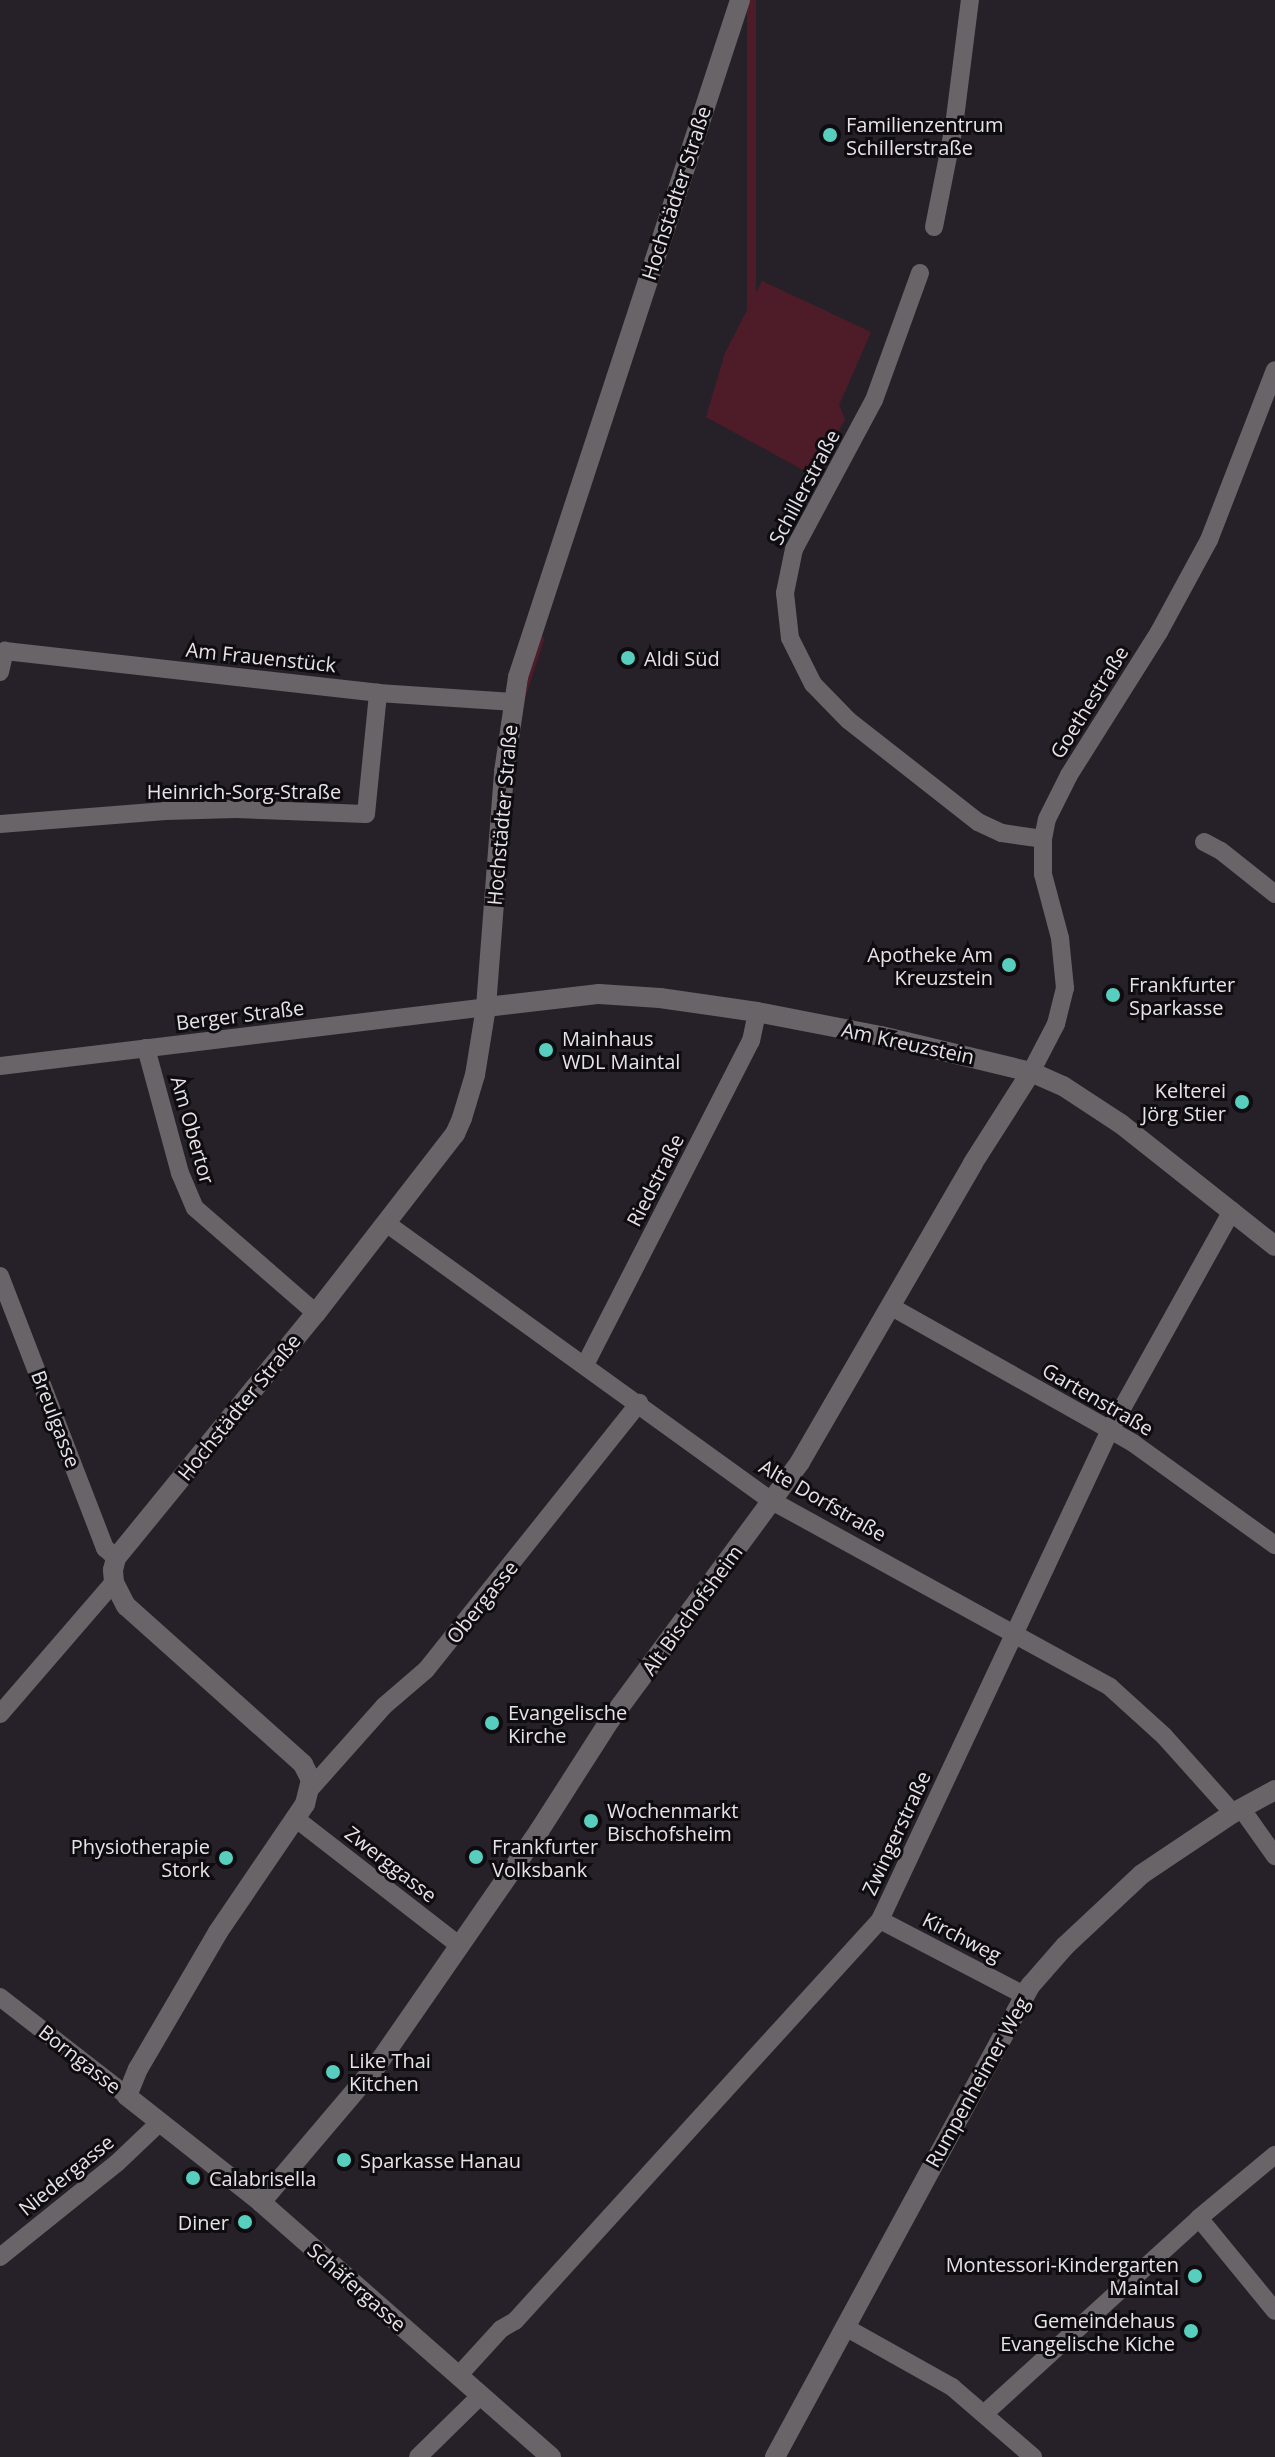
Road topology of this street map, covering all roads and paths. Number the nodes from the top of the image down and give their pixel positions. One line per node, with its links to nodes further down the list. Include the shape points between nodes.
1 (740, 0): 8 (street, Hochstädter Straße, via 547,579)
2 (970, 0): 3 (street)
3 (934, 227)
4 (920, 273): 10 (street, Schillerstraße, via 874,400 794,549 785,593 788,627 813,684 848,720 978,822 995,831)
5 (1275, 370): 10 (street, Goethestraße, via 1209,540 1159,632 1069,775)
6 (0, 672): 7 (street, Am Frauenstück, via 5,651)
7 (378, 693): 8 (street, Am Frauenstück); 9 (street, Heinrich-Sorg-Straße, via 366,814 179,810)
8 (512, 702): 13 (street, Hochstädter Straße)
9 (0, 824)
10 (1043, 839): 17 (street, Goethestraße, via 1046,892 1060,938 1065,988 1056,1024)
11 (1204, 842): 12 (street)
12 (1275, 894)
13 (486, 1007): 14 (street, Am Kreuzstein, via 599,994); 15 (street, Berger Straße); 19 (street, Hochstädter Straße, via 475,1075 455,1134)
14 (757, 1012): 17 (street, Am Kreuzstein); 25 (street, Riedstraße, via 751,1041)
15 (146, 1048): 16 (street, Berger Straße); 24 (street, Am Obertor, via 180,1173 195,1208)
16 (0, 1066)
17 (1031, 1072): 18 (street, Am Kreuzstein, via 1121,1124); 23 (street, Alt Bischofsheim)
18 (1232, 1211): 20 (street, Am Kreuzstein); 27 (street, Zwingerstraße)
19 (386, 1223): 24 (street, Hochstädter Straße); 25 (street, Alte Dorfstraße)
20 (1275, 1246)
21 (0, 1276): 22 (street, Breulgasse)
22 (5, 1302): 30 (street, Breulgasse, via 105,1548)
23 (890, 1306): 27 (street, Gartenstraße); 28 (street, Alt Bischofsheim)
24 (316, 1313): 30 (street, Hochstädter Straße)
25 (585, 1365): 26 (street, Alte Dorfstraße)
26 (639, 1403): 28 (street, Alte Dorfstraße); 34 (street, Obergasse, via 426,1670 384,1706)
27 (1110, 1430): 29 (street, Gartenstraße); 32 (street, Zwingerstraße)
28 (772, 1501): 32 (street, Alte Dorfstraße); 40 (street, Alt Bischofsheim, via 610,1720)
29 (1275, 1545)
30 (121, 1552): 31 (street)
31 (114, 1582): 33 (street); 34 (street, via 126,1606 303,1764)
32 (1013, 1632): 36 (street, Alte Dorfstraße, via 1125,1698); 39 (street, Zwingerstraße)
33 (0, 1714)
34 (311, 1788): 37 (street, Obergasse)
35 (1275, 1790): 36 (street, Rumpenheimer Weg)
36 (1237, 1810): 38 (street, Alte Dorfstraße); 41 (street, Rumpenheimer Weg, via 1142,1874 1065,1946)
37 (295, 1818): 40 (street, Zwerggasse); 43 (street, Obergasse, via 218,1932)
38 (1275, 1856)
39 (880, 1920): 41 (street, Kirchweg); 51 (street, Zwingerstraße, via 515,2321)
40 (460, 1946): 46 (street, Alt Bischofsheim, via 377,2065)
41 (1024, 1995): 50 (street, Rumpenheimer Weg)
42 (0, 1997): 43 (street, Borngasse)
43 (127, 2096): 44 (street, Borngasse)
44 (158, 2124): 46 (street, Schäfergasse); 48 (street, Niedergasse)
45 (1275, 2155): 47 (street)
46 (261, 2202): 51 (street, Schäfergasse)
47 (1199, 2218): 49 (street); 53 (street)
48 (0, 2257)
49 (1275, 2311)
50 (845, 2327): 53 (street, via 931,2373); 56 (street, Rumpenheimer Weg)
51 (459, 2375): 52 (street, Schäfergasse)
52 (481, 2395): 54 (street); 55 (street, Schäfergasse)
53 (985, 2413): 57 (street)
54 (418, 2457)
55 (551, 2457)
56 (775, 2457)
57 (1033, 2457)

